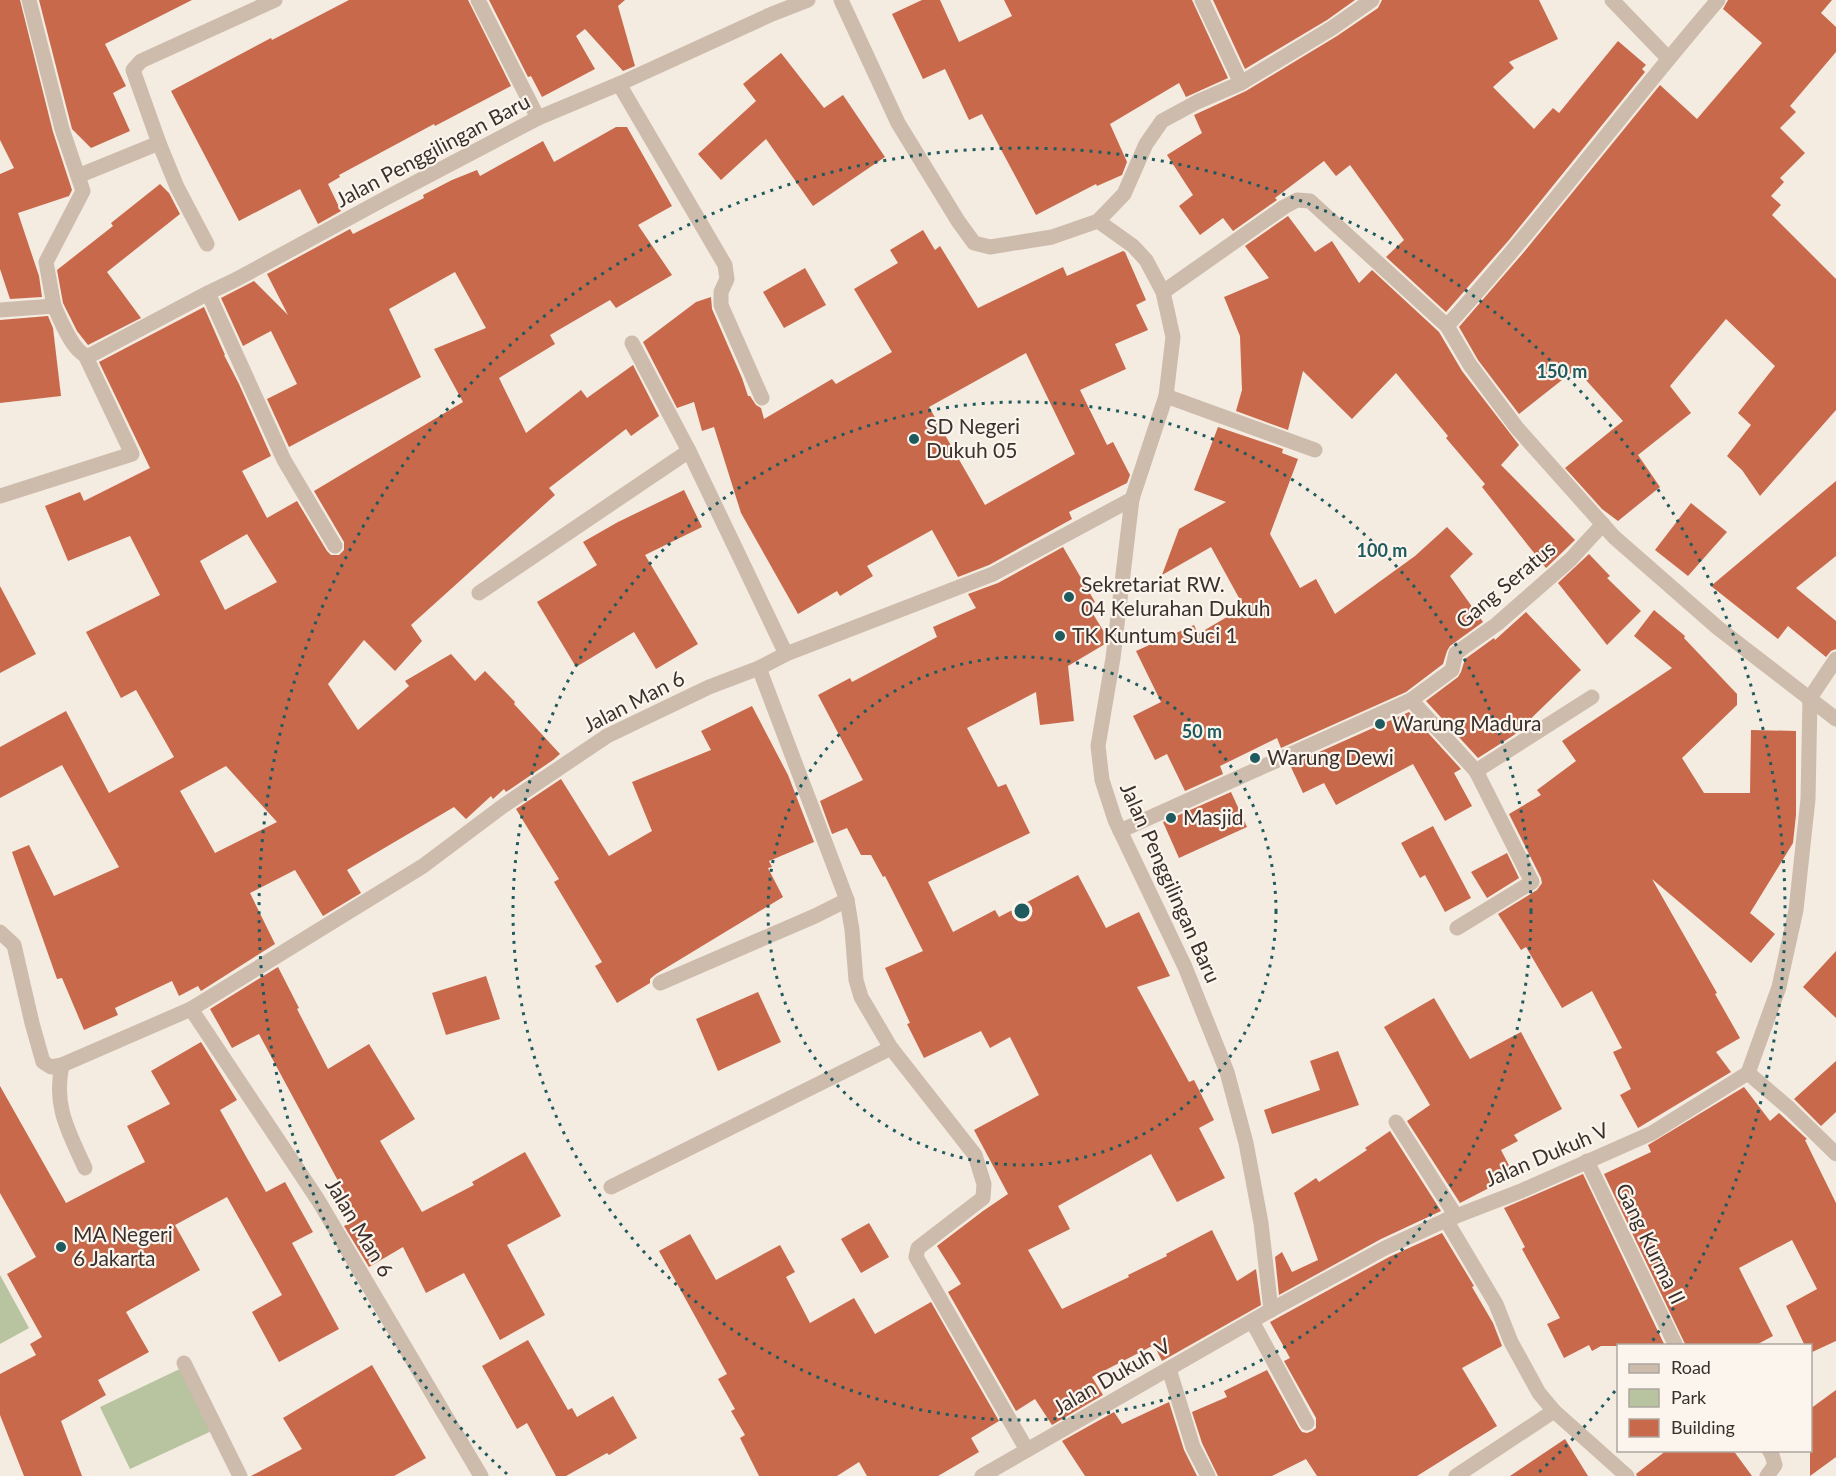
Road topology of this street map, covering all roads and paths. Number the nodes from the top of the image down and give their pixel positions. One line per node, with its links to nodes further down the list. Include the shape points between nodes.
1 (29, 0): 15 (street)
2 (275, 0): 14 (street, via 141,61 133,70)
3 (478, 0): 13 (street)
4 (808, 0): 12 (street, Jalan Penggilingan Baru)
5 (841, 0): 16 (street, via 898,123 974,243 990,247 1052,237)
6 (1202, 0): 11 (street)
7 (1372, 0): 11 (street)
8 (1612, 0): 10 (street)
9 (1718, 0): 10 (street)
10 (1668, 58): 22 (street, via 1496,272)
11 (1241, 82): 16 (street, via 1162,121 1146,144 1124,194)
12 (619, 84): 13 (street, Jalan Penggilingan Baru); 26 (street, via 726,265 721,305)
13 (538, 118): 19 (street, Jalan Penggilingan Baru)
14 (159, 143): 15 (street); 17 (street)
15 (78, 176): 20 (street, via 83,191 46,262)
16 (1098, 221): 18 (street, Jalan Penggilingan Baru, via 1146,260)
17 (207, 244)
18 (1163, 292): 22 (street, via 1284,207 1297,200 1310,201); 25 (street, Jalan Penggilingan Baru, via 1173,337)
19 (208, 293): 24 (street, Jalan Penggilingan Baru); 32 (street, via 284,460)
20 (54, 306): 21 (street); 24 (street, via 70,338)
21 (0, 310)
22 (1447, 326): 31 (street, via 1516,428)
23 (632, 343): 28 (street)
24 (86, 357): 29 (street, via 132,454)
25 (1166, 396): 27 (street); 30 (street, Jalan Penggilingan Baru)
26 (762, 398)
27 (1315, 450)
28 (689, 451): 33 (street); 34 (street)
29 (0, 496)
30 (1132, 499): 34 (street, Jalan Man 6, via 993,574); 42 (street, Jalan Penggilingan Baru, via 1098,746 1102,780)
31 (1603, 524): 38 (street, via 1718,628); 39 (street, Gang Seratus, via 1570,560 1497,624 1456,653 1452,670)
32 (335, 546)
33 (479, 594)
34 (786, 654): 36 (street, Jalan Man 6)
35 (1836, 659): 38 (street)
36 (759, 668): 43 (street); 47 (street, Jalan Man 6, via 709,687 607,736 423,866)
37 (1592, 697): 41 (street)
38 (1810, 698): 40 (street); 50 (street, via 1808,799 1796,910 1779,987)
39 (1411, 700): 41 (street); 42 (street, Gang Seratus)
40 (1836, 718)
41 (1476, 771): 44 (street, via 1532,882)
42 (1120, 831): 57 (street, Jalan Penggilingan Baru, via 1185,967 1227,1072 1261,1223)
43 (848, 900): 46 (street); 48 (street, via 861,998)
44 (1457, 927)
45 (0, 932): 49 (street, via 15,945 43,1062)
46 (660, 983)
47 (191, 1008): 49 (street, Jalan Man 6); 67 (street, Jalan Man 6, via 318,1200)
48 (891, 1048): 55 (street); 64 (street, via 975,1155 984,1184 983,1198 918,1248 916,1257)
49 (62, 1065): 54 (street, via 59,1080 63,1118)
50 (1748, 1073): 52 (street); 53 (street, Jalan Dukuh V, via 1652,1133)
51 (1396, 1122): 56 (street)
52 (1836, 1154)
53 (1587, 1161): 56 (street, Jalan Dukuh V); 59 (street, Gang Kurma II)
54 (85, 1168)
55 (611, 1187)
56 (1451, 1218): 57 (street, Jalan Dukuh V, via 1385,1248); 62 (street, via 1496,1304 1511,1342 1539,1393)
57 (1271, 1310): 58 (street, Jalan Dukuh V)
58 (1252, 1321): 61 (street, Jalan Dukuh V); 63 (street)
59 (1675, 1344)
60 (184, 1363): 66 (street)
61 (1169, 1369): 64 (street, Jalan Dukuh V); 69 (street, via 1193,1446)
62 (1554, 1411): 70 (street); 71 (street)
63 (1307, 1423)
64 (1027, 1450): 68 (street, Jalan Dukuh V)
65 (1770, 1452): 72 (street, via 1775,1465)
66 (240, 1476)
67 (481, 1476)
68 (982, 1476)
69 (1208, 1476)
70 (1456, 1476)
71 (1627, 1476)
72 (1767, 1476)

